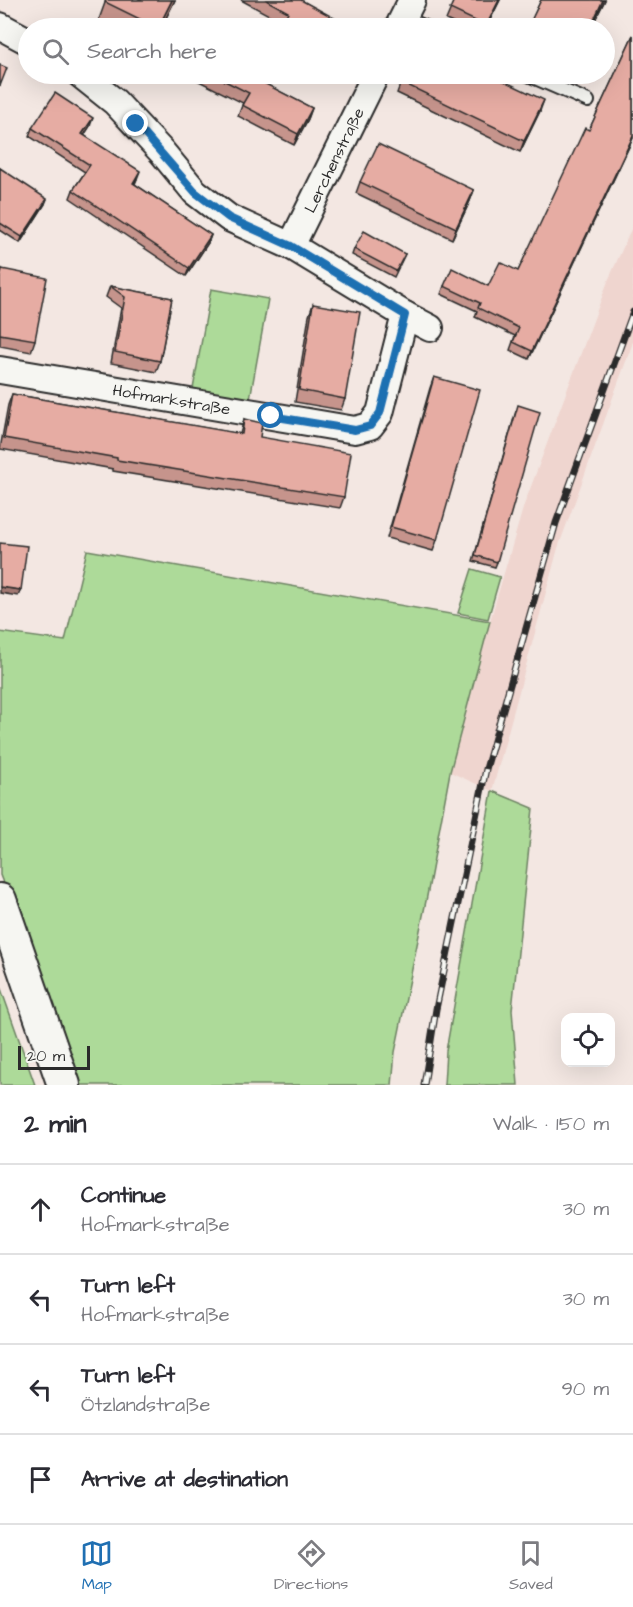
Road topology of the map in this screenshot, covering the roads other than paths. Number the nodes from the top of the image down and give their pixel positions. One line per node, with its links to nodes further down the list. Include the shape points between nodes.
1 (0, 26): 2 (street)
2 (18, 36)
3 (93, 84): 7 (street, via 116,102 195,192 229,218)
4 (371, 84): 7 (street, Lerchenstraße)
5 (549, 84): 6 (lane)
6 (588, 101)
7 (291, 246): 8 (street)
8 (405, 315): 9 (street); 10 (street, Hofmarkstraße, via 380,413 370,426 355,430)
9 (430, 328)
10 (0, 370)
11 (0, 900): 12 (street)
12 (64, 1085)

